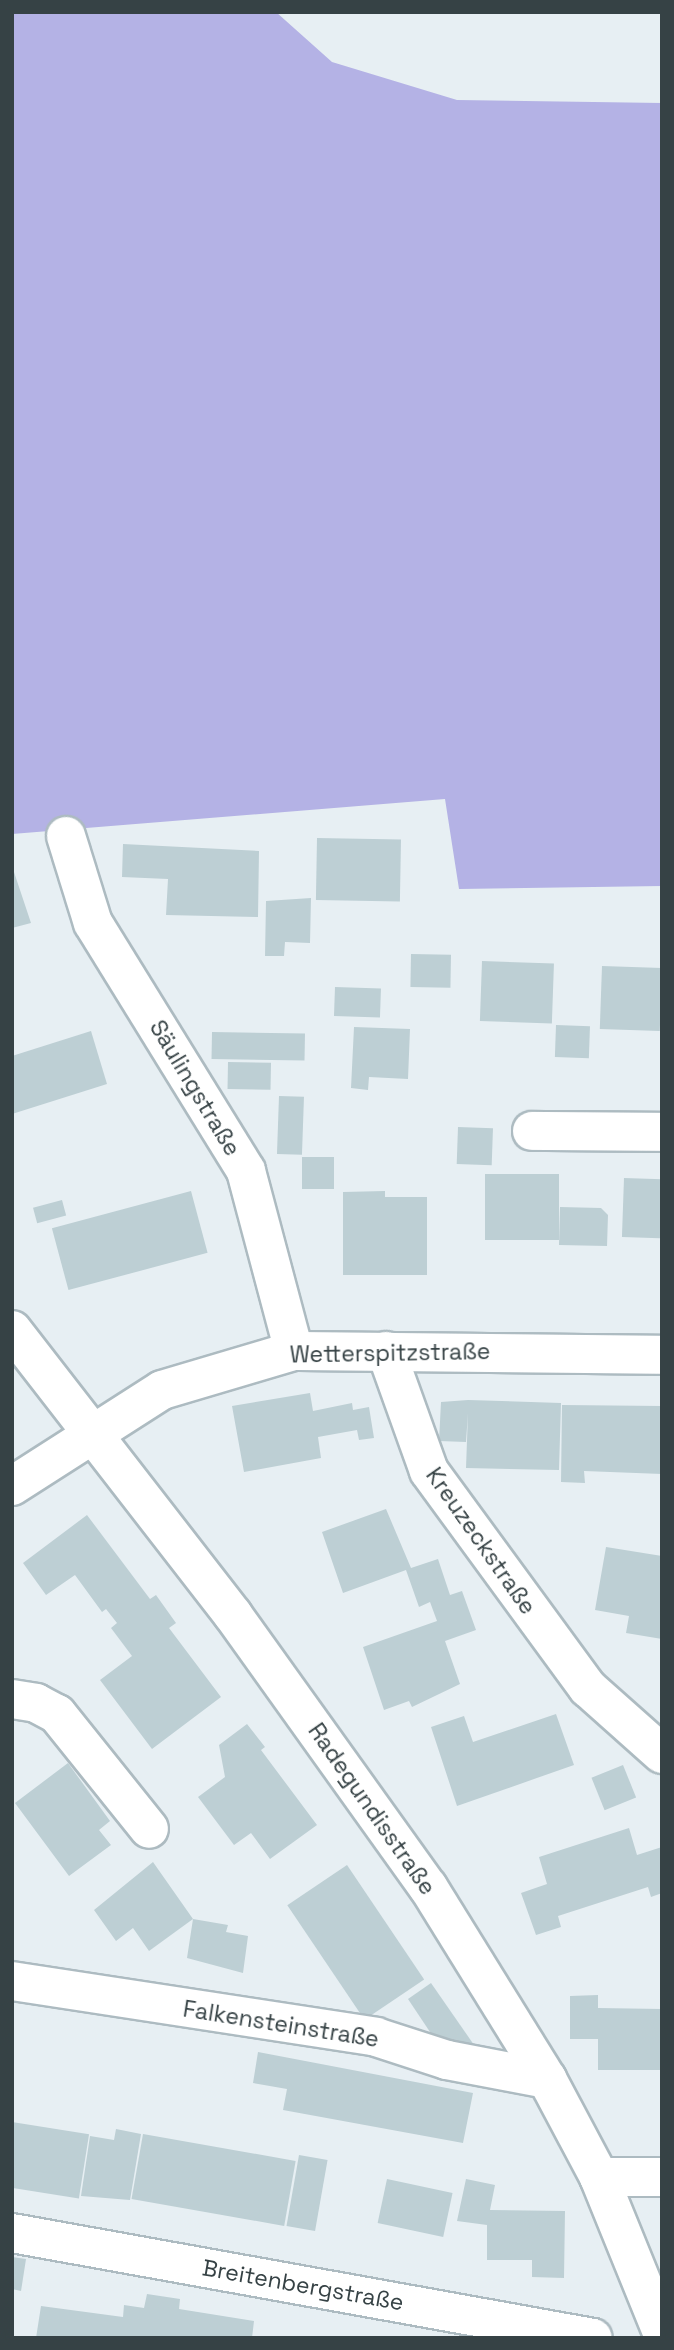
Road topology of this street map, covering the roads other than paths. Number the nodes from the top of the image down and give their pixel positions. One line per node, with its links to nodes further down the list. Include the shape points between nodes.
1 (66, 836): 5 (street, Säulingstraße, via 93,923 246,1171)
2 (532, 1131): 3 (street)
3 (662, 1132)
4 (12, 1330): 8 (street, Radegundisstraße)
5 (294, 1351): 6 (street, Wetterspitzstraße); 8 (street, Wetterspitzstraße, via 162,1390)
6 (386, 1351): 7 (street, Wetterspitzstraße); 11 (street, Kreuzeckstraße, via 429,1471 588,1688)
7 (662, 1355)
8 (93, 1433): 9 (street, Wetterspitzstraße); 16 (street, Radegundisstraße, via 233,1615 428,1887)
9 (12, 1486)
10 (12, 1699): 14 (street, via 36,1703 57,1714)
11 (613, 1708): 12 (street); 13 (street, Kreuzeckstraße)
12 (662, 1714)
13 (662, 1754)
14 (149, 1829)
15 (12, 1981): 16 (street, Falkensteinstraße, via 376,2037 447,2060)
16 (547, 2079): 17 (street, Radegundisstraße)
17 (599, 2177): 18 (street); 20 (street, Radegundisstraße)
18 (662, 2177)
19 (12, 2233): 21 (street, Breitenbergstraße)
20 (662, 2332)
21 (593, 2338)

